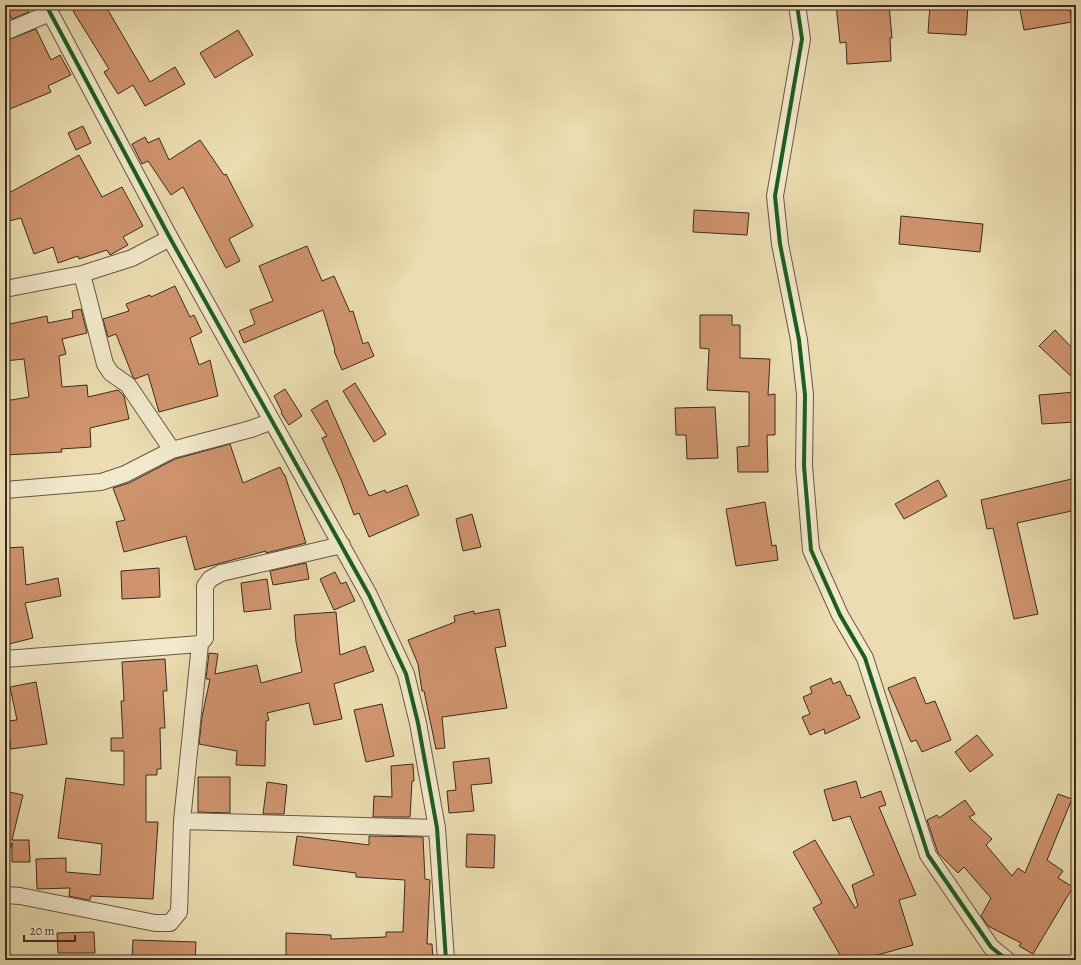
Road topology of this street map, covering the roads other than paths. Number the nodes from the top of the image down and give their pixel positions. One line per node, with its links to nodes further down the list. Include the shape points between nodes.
1 (797, 5): 17 (street, via 802,39 775,196 780,244 800,348 804,395 804,466 811,550 840,615 864,658 928,855 990,947)
2 (48, 9): 3 (street); 4 (street)
3 (5, 32)
4 (170, 238): 5 (street, via 132,258); 7 (street)
5 (82, 274): 6 (street); 8 (street, via 105,364 111,373 128,385)
6 (5, 289)
7 (272, 422): 8 (street); 10 (street)
8 (172, 450): 9 (street, via 125,474 101,482)
9 (5, 490)
10 (342, 545): 11 (street, via 221,573 210,579 205,586 205,638); 14 (street, via 406,674 420,731)
11 (200, 644): 12 (street); 13 (street)
12 (5, 659)
13 (182, 821): 14 (street); 15 (street, via 179,912 170,923 154,923)
14 (437, 828): 16 (street)
15 (5, 895)
16 (446, 960)
17 (1008, 960)

